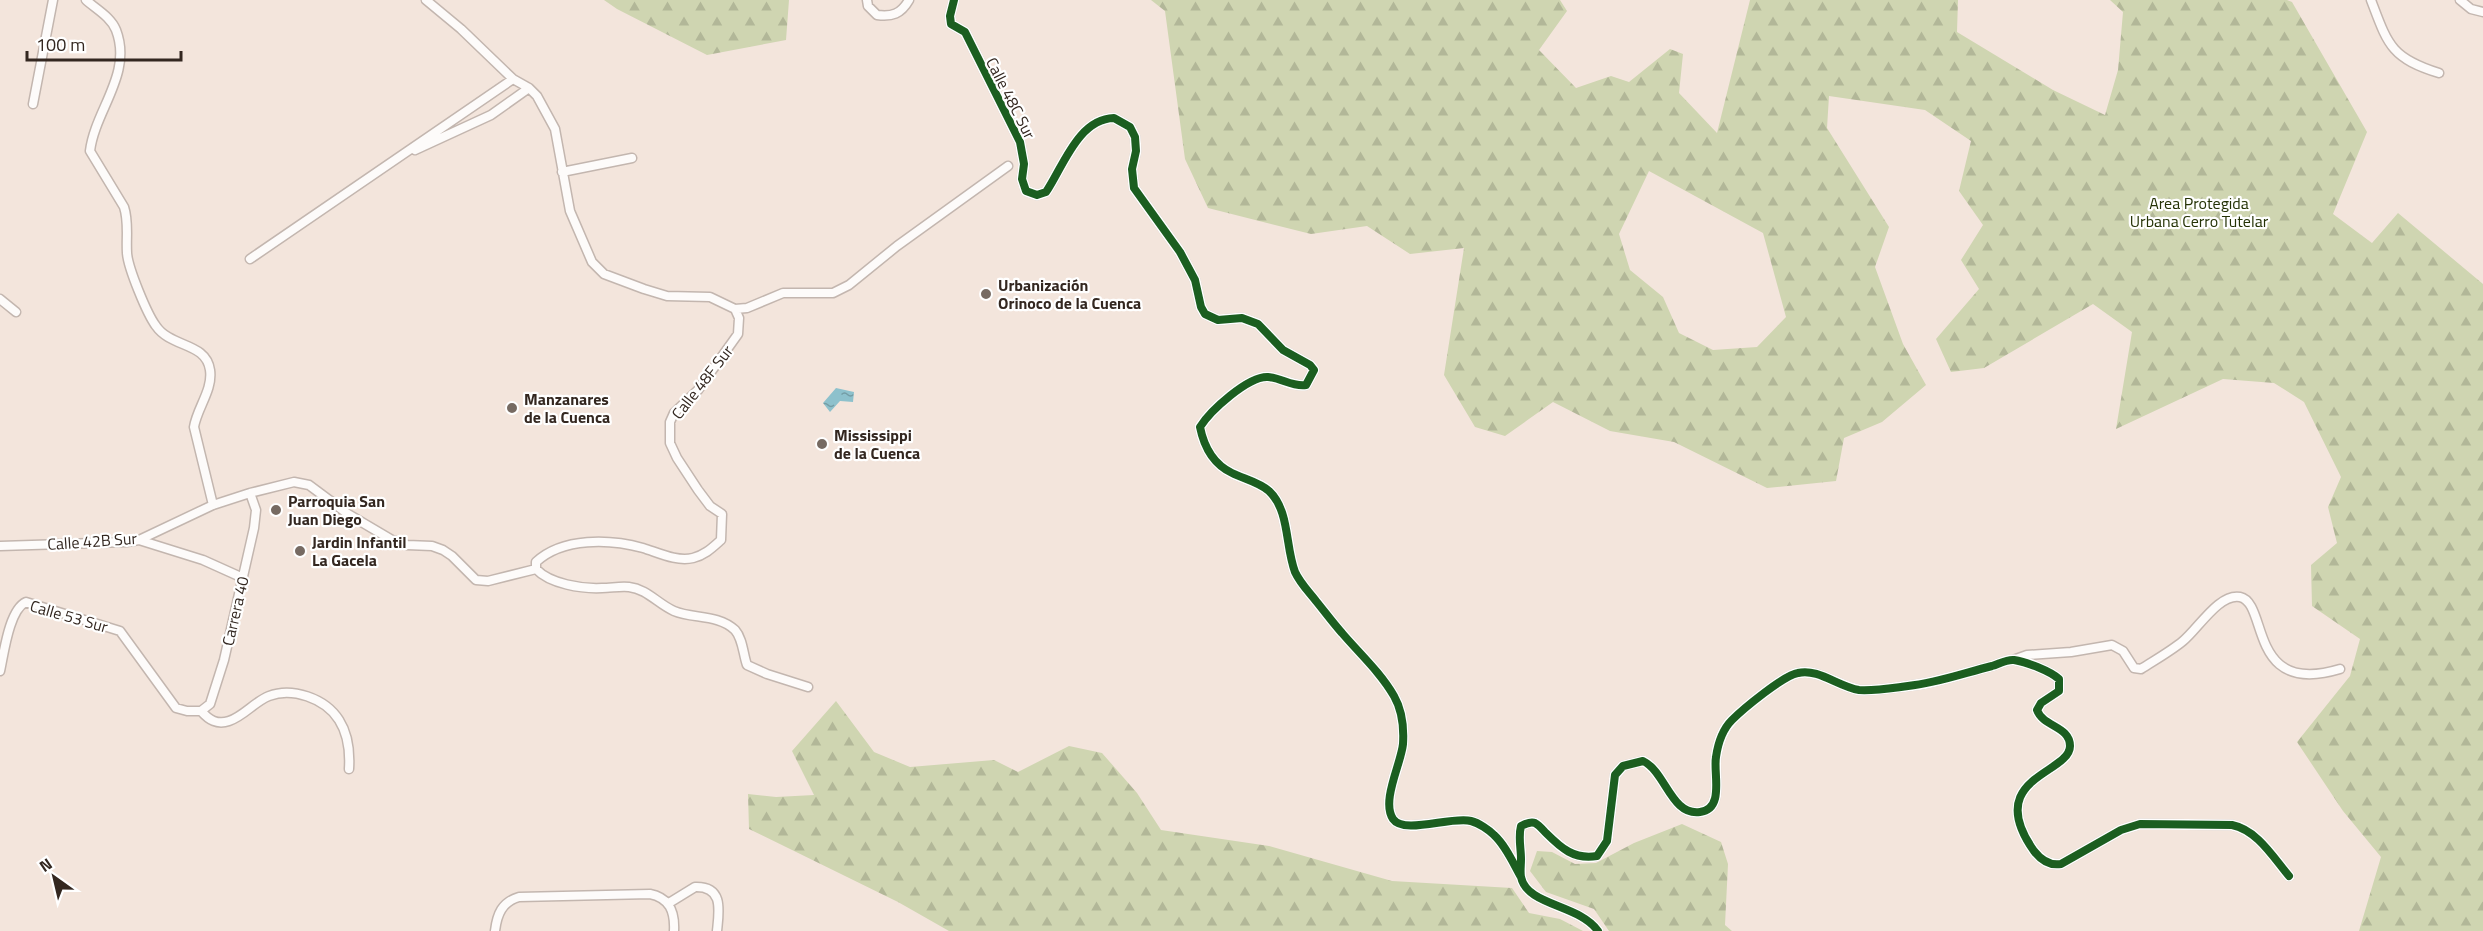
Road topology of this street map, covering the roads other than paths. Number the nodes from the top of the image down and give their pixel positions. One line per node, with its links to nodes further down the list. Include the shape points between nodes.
1 (53, 0): 13 (street)
2 (86, 0): 23 (street, via 116,30 119,56 114,87 94,131 90,151 124,207 127,256 156,326 172,341 205,356 210,369 211,383 194,427)
3 (426, 0): 11 (street)
4 (867, 0): 5 (street, via 877,15 890,17)
5 (909, 0)
6 (954, 0): 35 (street, Calle 48C Sur, via 951,24 965,32 1020,142 1026,191 1037,195 1046,192 1093,123 1114,118 1125,123 1137,144 1132,169 1134,188 1180,252 1195,280 1205,314 1218,320 1242,318 1258,324 1283,350 1314,370 1309,381 1299,386 1276,378 1261,378 1208,414 1200,427 1203,444 1231,473 1268,490 1283,515 1295,572 1302,584 1377,671 1395,698 1403,725 1389,807 1392,818 1407,827 1456,820 1473,822 1495,836)
7 (2371, 0): 10 (street, via 2391,47 2416,66)
8 (2460, 0): 9 (street)
9 (2483, 12)
10 (2439, 73)
11 (513, 79): 12 (street); 15 (street)
12 (529, 88): 15 (street, via 491,115); 17 (street, via 555,129)
13 (33, 104)
14 (632, 158): 17 (street)
15 (396, 159): 18 (street)
16 (1008, 166): 20 (street, via 849,285 833,293 783,293)
17 (562, 172): 20 (street, via 570,211 585,250 604,274 667,296 710,297)
18 (250, 259)
19 (0, 299): 21 (street)
20 (735, 309): 26 (street, Calle 48F Sur, via 738,334 670,422 670,443 687,476 710,506 722,514 721,540 708,552 692,558 674,558 605,542 581,543 545,554 536,562)
21 (16, 312)
22 (250, 493): 23 (street, Calle 42B Sur); 26 (street, Calle 42B Sur, via 294,482 309,485 365,526 392,540 432,546 452,555 476,580 488,581); 27 (street, Carrera 40, via 256,510 255,528)
23 (213, 506): 24 (street, Calle 42B Sur)
24 (140, 540): 25 (street, Calle 42B Sur); 27 (street, via 182,552)
25 (0, 546)
26 (536, 569): 31 (street, via 542,576 578,586 632,587 674,611 725,624 736,631 747,665)
27 (243, 578): 32 (street, Carrera 40, via 224,660 210,704)
28 (2012, 660): 29 (street, via 2112,645 2123,651 2134,668 2141,669 2194,632 2225,599 2239,597 2247,601 2266,649 2283,668 2322,675); 34 (street, via 2052,672 2061,684 2059,691 2037,710 2043,721 2063,731 2068,738 2068,753 2030,782 2020,795 2018,808 2024,832 2045,862 2061,864 2121,830 2140,824 2232,825 2252,833); 35 (street, via 1930,683 1881,690 1849,687 1815,674 1800,672 1787,676 1731,720 1721,736 1715,759 1716,797 1711,807 1701,812 1678,805 1653,766 1643,761 1632,762 1616,775 1606,841 1597,856 1575,856 1535,823 1528,822 1521,826 1519,834)
29 (2340, 669)
30 (0, 671): 32 (street, Calle 53 Sur, via 14,614 26,602 120,631 176,708)
31 (808, 687)
32 (201, 711): 33 (street, via 221,723 231,721 270,695 288,691 307,696 338,719 350,753)
33 (348, 769)
34 (2289, 876)
35 (1521, 878): 40 (street, via 1531,894 1584,916)
36 (669, 903): 37 (street, via 650,894 519,897 502,907); 38 (street); 39 (street, via 695,887 708,890 720,905)
37 (495, 931)
38 (674, 931)
39 (717, 931)
40 (1598, 931)

